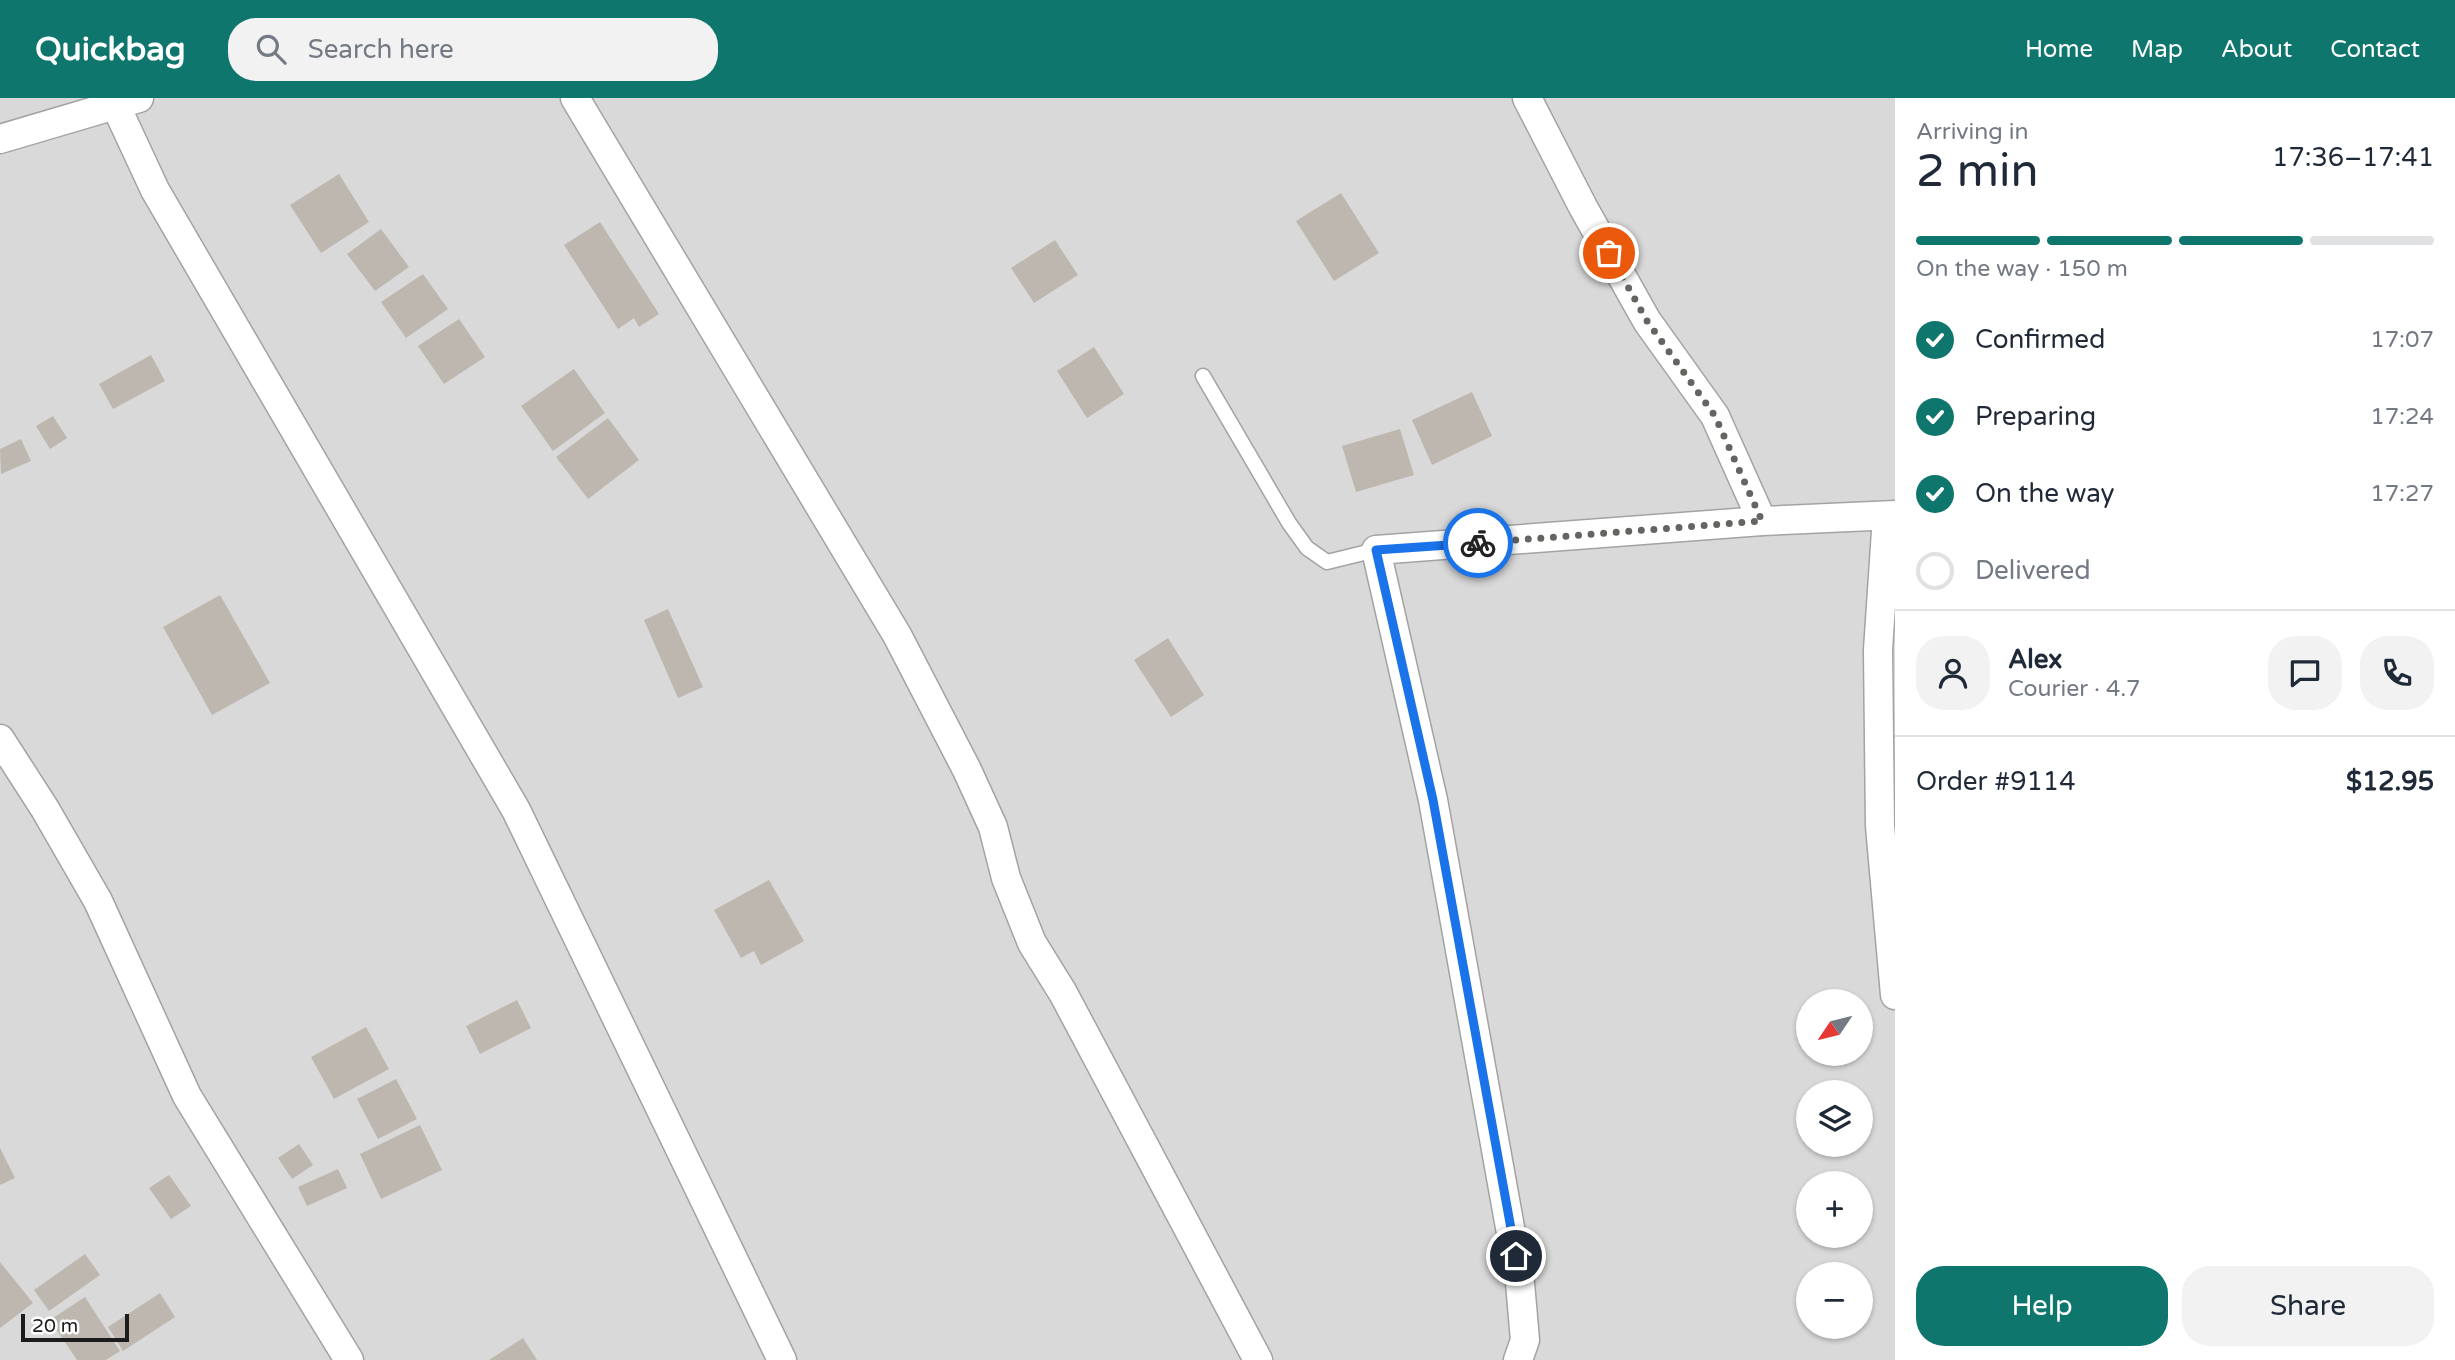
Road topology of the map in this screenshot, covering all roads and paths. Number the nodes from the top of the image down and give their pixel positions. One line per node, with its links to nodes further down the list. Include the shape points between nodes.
1 (575, 98): 14 (street, via 897,635 993,827 1006,878 1032,943)
2 (1527, 98): 7 (street, via 1647,321 1715,416)
3 (107, 103): 4 (street); 13 (street, via 516,810)
4 (0, 139)
5 (1203, 376): 8 (lane, via 1307,548 1327,562)
6 (1891, 516): 7 (street); 9 (street)
7 (1762, 521): 8 (street)
8 (1376, 550): 15 (street, via 1433,800 1520,1283 1525,1340)
9 (1889, 575): 11 (street, via 1878,650 1880,826)
10 (0, 739): 12 (street, via 98,901 187,1096)
11 (1895, 995)
12 (349, 1360)
13 (782, 1360)
14 (1258, 1360)
15 (1518, 1360)

